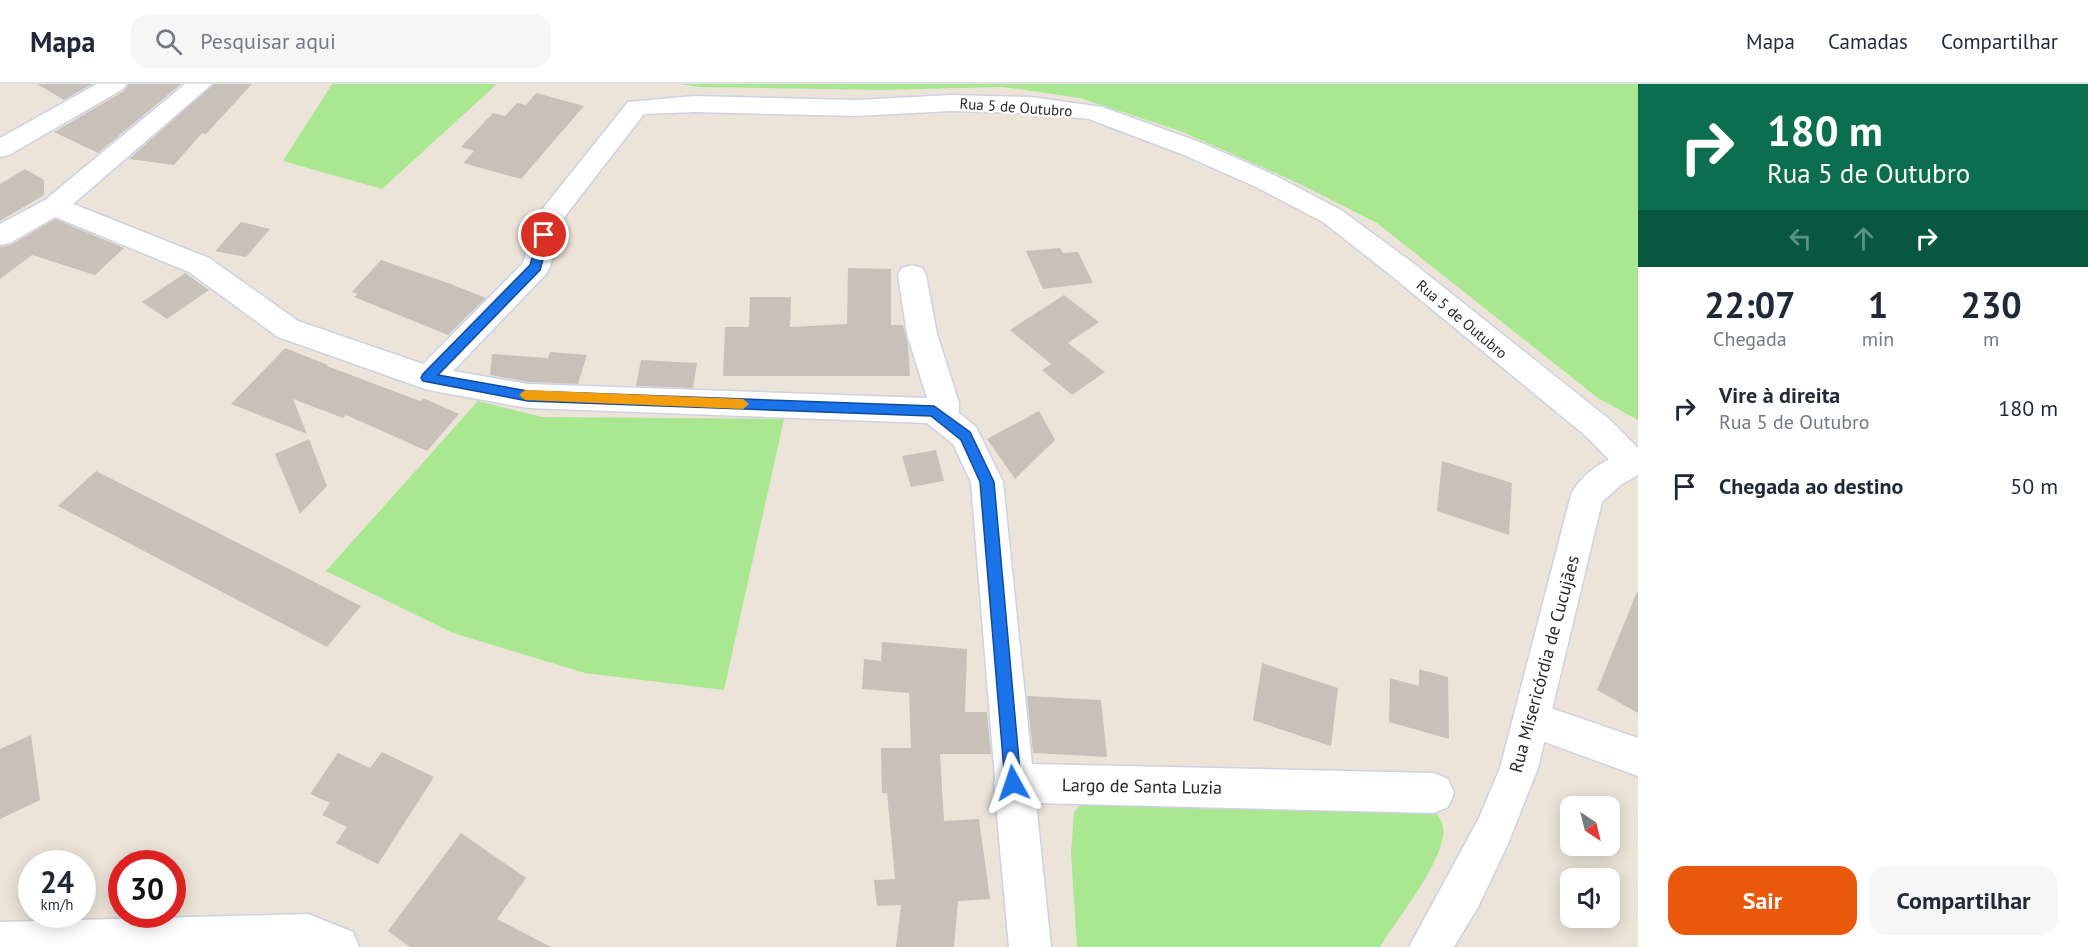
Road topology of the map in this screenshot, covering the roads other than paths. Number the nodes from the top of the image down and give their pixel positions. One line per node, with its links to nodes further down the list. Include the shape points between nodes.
1 (115, 84): 3 (street)
2 (201, 84): 4 (street)
3 (0, 149)
4 (54, 206): 5 (street); 7 (street, via 200,266 288,329)
5 (0, 236)
6 (912, 275): 8 (street, via 922,334 944,403)
7 (428, 378): 8 (street, via 528,396 934,411); 9 (street, Rua 5 de Outubro, via 536,267 549,218 637,107 1031,105 1093,112 1265,181 1332,216 1598,428)
8 (943, 419): 12 (street, via 965,436 987,482)
9 (1635, 463): 10 (street, Rua Misericórdia de Cucujães, via 1610,475 1587,495)
10 (1533, 720): 11 (street); 17 (street, Rua Misericórdia de Cucujães, via 1520,768 1492,832)
11 (1638, 757)
12 (1013, 783): 13 (street, Largo de Santa Luzia); 16 (street)
13 (1434, 793)
14 (0, 943): 15 (street, via 308,935)
15 (338, 947)
16 (1030, 947)
17 (1430, 947)

